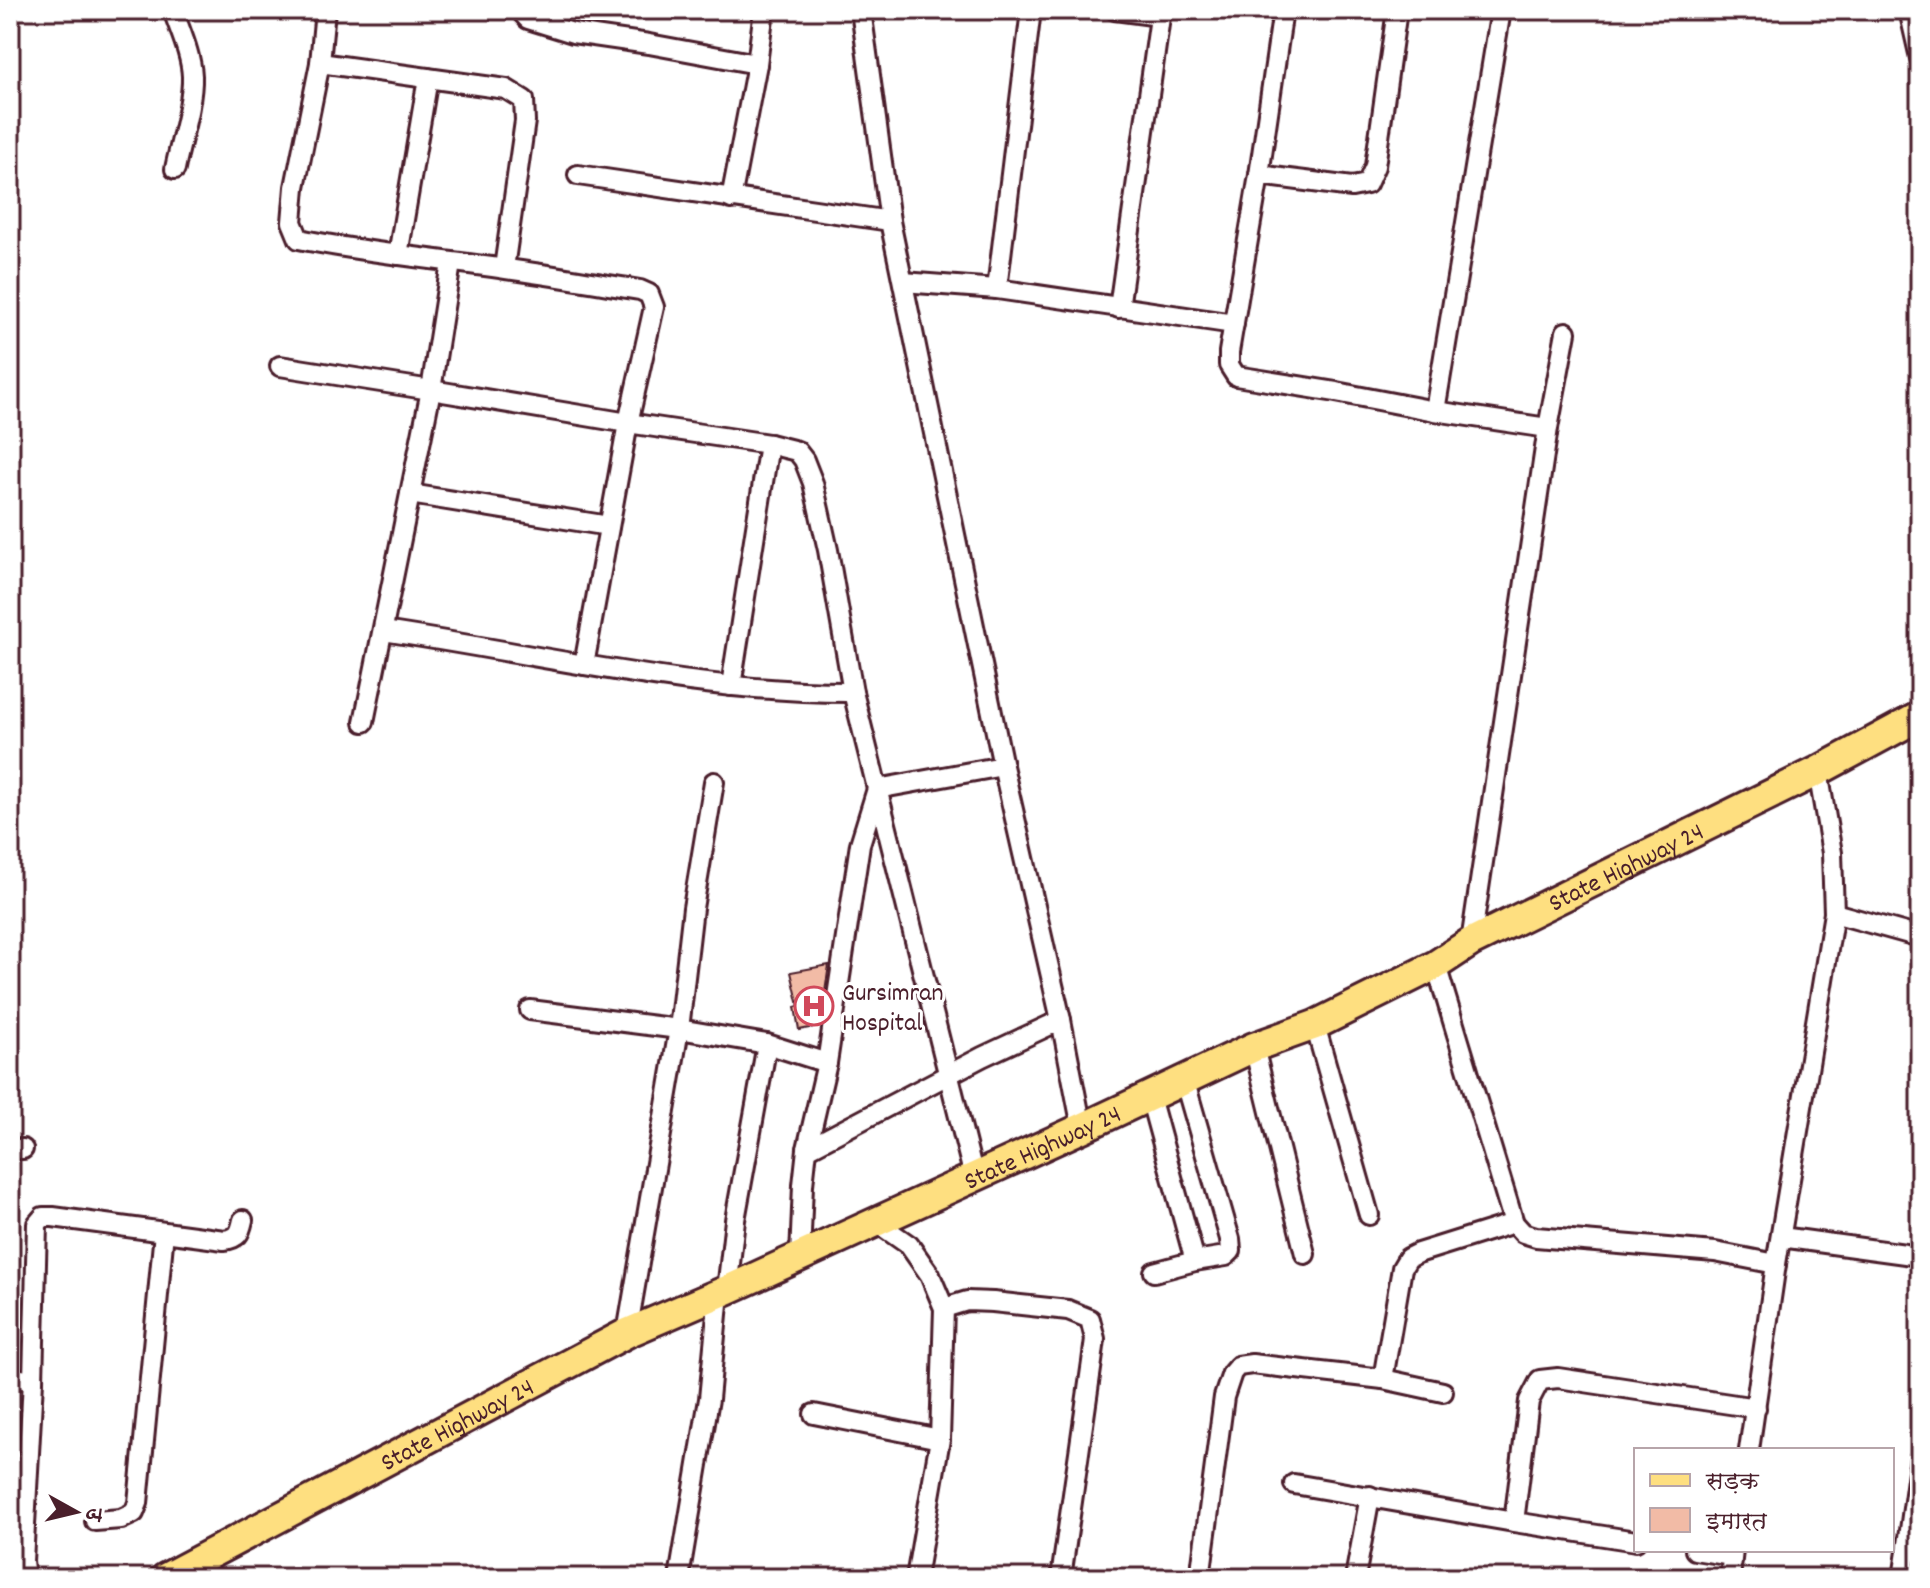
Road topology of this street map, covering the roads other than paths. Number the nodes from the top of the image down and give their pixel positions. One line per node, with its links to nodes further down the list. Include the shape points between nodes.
1 (173, 10): 17 (street, via 192,74)
2 (325, 10): 14 (street)
3 (764, 10): 15 (street)
4 (1031, 10): 26 (street)
5 (1115, 10): 12 (street)
6 (1283, 10): 19 (street)
7 (1397, 10): 19 (street, via 1375,166 1367,184 1352,187)
8 (1501, 10): 32 (street)
9 (1910, 10): 13 (street)
10 (863, 11): 21 (street)
11 (526, 13): 15 (street, via 573,33)
12 (1161, 13): 27 (street)
13 (1920, 58)
14 (320, 63): 16 (street); 22 (street, via 292,222 299,239)
15 (757, 64): 20 (street)
16 (428, 78): 22 (street); 24 (street, via 506,89 524,100)
17 (175, 169)
18 (578, 175): 20 (street)
19 (1259, 175): 28 (street)
20 (731, 199): 21 (street)
21 (890, 221): 25 (street)
22 (398, 255): 23 (street)
23 (451, 263): 24 (street); 31 (street)
24 (504, 268): 33 (street, via 649,294 654,307)
25 (903, 282): 26 (street); 44 (street)
26 (997, 289): 27 (street)
27 (1119, 308): 28 (street)
28 (1234, 324): 32 (street, via 1229,365 1236,376)
29 (1566, 332): 34 (street)
30 (280, 366): 31 (street)
31 (431, 390): 33 (street); 36 (street)
32 (1435, 411): 34 (street)
33 (628, 423): 35 (street); 37 (street)
34 (1548, 428): 50 (street)
35 (769, 444): 40 (street); 41 (street, via 797,451 813,483)
36 (410, 494): 37 (street); 38 (street)
37 (609, 526): 39 (street)
38 (383, 631): 39 (street); 43 (street)
39 (584, 665): 40 (street)
40 (731, 686): 41 (street)
41 (853, 692): 47 (street)
42 (1920, 716): 45 (main road, State Highway 24)
43 (364, 722)
44 (1003, 766): 47 (street); 53 (street)
45 (1818, 771): 48 (street, via 1832,853); 50 (main road, State Highway 24)
46 (714, 782): 55 (street)
47 (877, 789): 58 (street, via 860,844); 59 (street)
48 (1834, 913): 49 (street); 70 (street)
49 (1920, 937)
50 (1471, 942): 51 (main road, State Highway 24)
51 (1436, 965): 54 (main road, State Highway 24); 68 (street)
52 (530, 1010): 55 (street)
53 (1061, 1020): 59 (street); 62 (street)
54 (1315, 1025): 57 (main road, State Highway 24); 65 (street)
55 (679, 1029): 56 (street); 79 (street)
56 (767, 1044): 58 (street); 77 (street)
57 (1254, 1047): 60 (main road, State Highway 24); 71 (street)
58 (827, 1063): 63 (street)
59 (948, 1075): 63 (street); 64 (street)
60 (1184, 1079): 61 (main road, State Highway 24); 74 (street, via 1231,1251)
61 (1150, 1097): 62 (main road, State Highway 24); 74 (street)
62 (1082, 1128): 64 (main road, State Highway 24)
63 (807, 1149): 73 (street)
64 (974, 1177): 67 (main road, State Highway 24)
65 (1369, 1215)
66 (243, 1220): 69 (street, via 240,1233 224,1240)
67 (876, 1222): 73 (main road, State Highway 24); 78 (street, via 909,1245)
68 (1514, 1223): 75 (street, via 1536,1237 1715,1252); 81 (street, via 1408,1258)
69 (164, 1232): 82 (street, via 43,1217 37,1224); 92 (street, via 138,1503 134,1513 121,1519)
70 (1781, 1237): 72 (street); 75 (street)
71 (1305, 1254)
72 (1920, 1256)
73 (800, 1257): 77 (main road, State Highway 24)
74 (1195, 1261): 76 (street)
75 (1776, 1264): 84 (street)
76 (1154, 1272)
77 (723, 1291): 79 (main road, State Highway 24); 99 (street)
78 (944, 1308): 86 (street); 101 (street, via 967,1301 993,1302 1068,1310 1090,1319 1095,1339)
79 (627, 1333): 98 (main road, State Highway 24)
80 (10, 1377): 82 (street)
81 (1383, 1379): 83 (street); 102 (street, via 1238,1366 1224,1397)
82 (33, 1381): 90 (street)
83 (1443, 1392)
84 (1756, 1408): 87 (street); 93 (street, via 1558,1378 1540,1380 1529,1401)
85 (814, 1414): 86 (street)
86 (940, 1439): 100 (street)
87 (1749, 1448)
88 (1920, 1457): 95 (street)
89 (1294, 1484): 91 (street)
90 (18, 1489): 97 (street)
91 (1370, 1496): 93 (street); 103 (street)
92 (95, 1521)
93 (1514, 1522): 94 (street)
94 (1634, 1541)
95 (1914, 1546): 105 (street)
96 (1733, 1553): 104 (street)
97 (25, 1578)
98 (165, 1578)
99 (679, 1578)
100 (916, 1578)
101 (1061, 1578)
102 (1200, 1578)
103 (1355, 1578)
104 (1730, 1578)
105 (1903, 1578)

